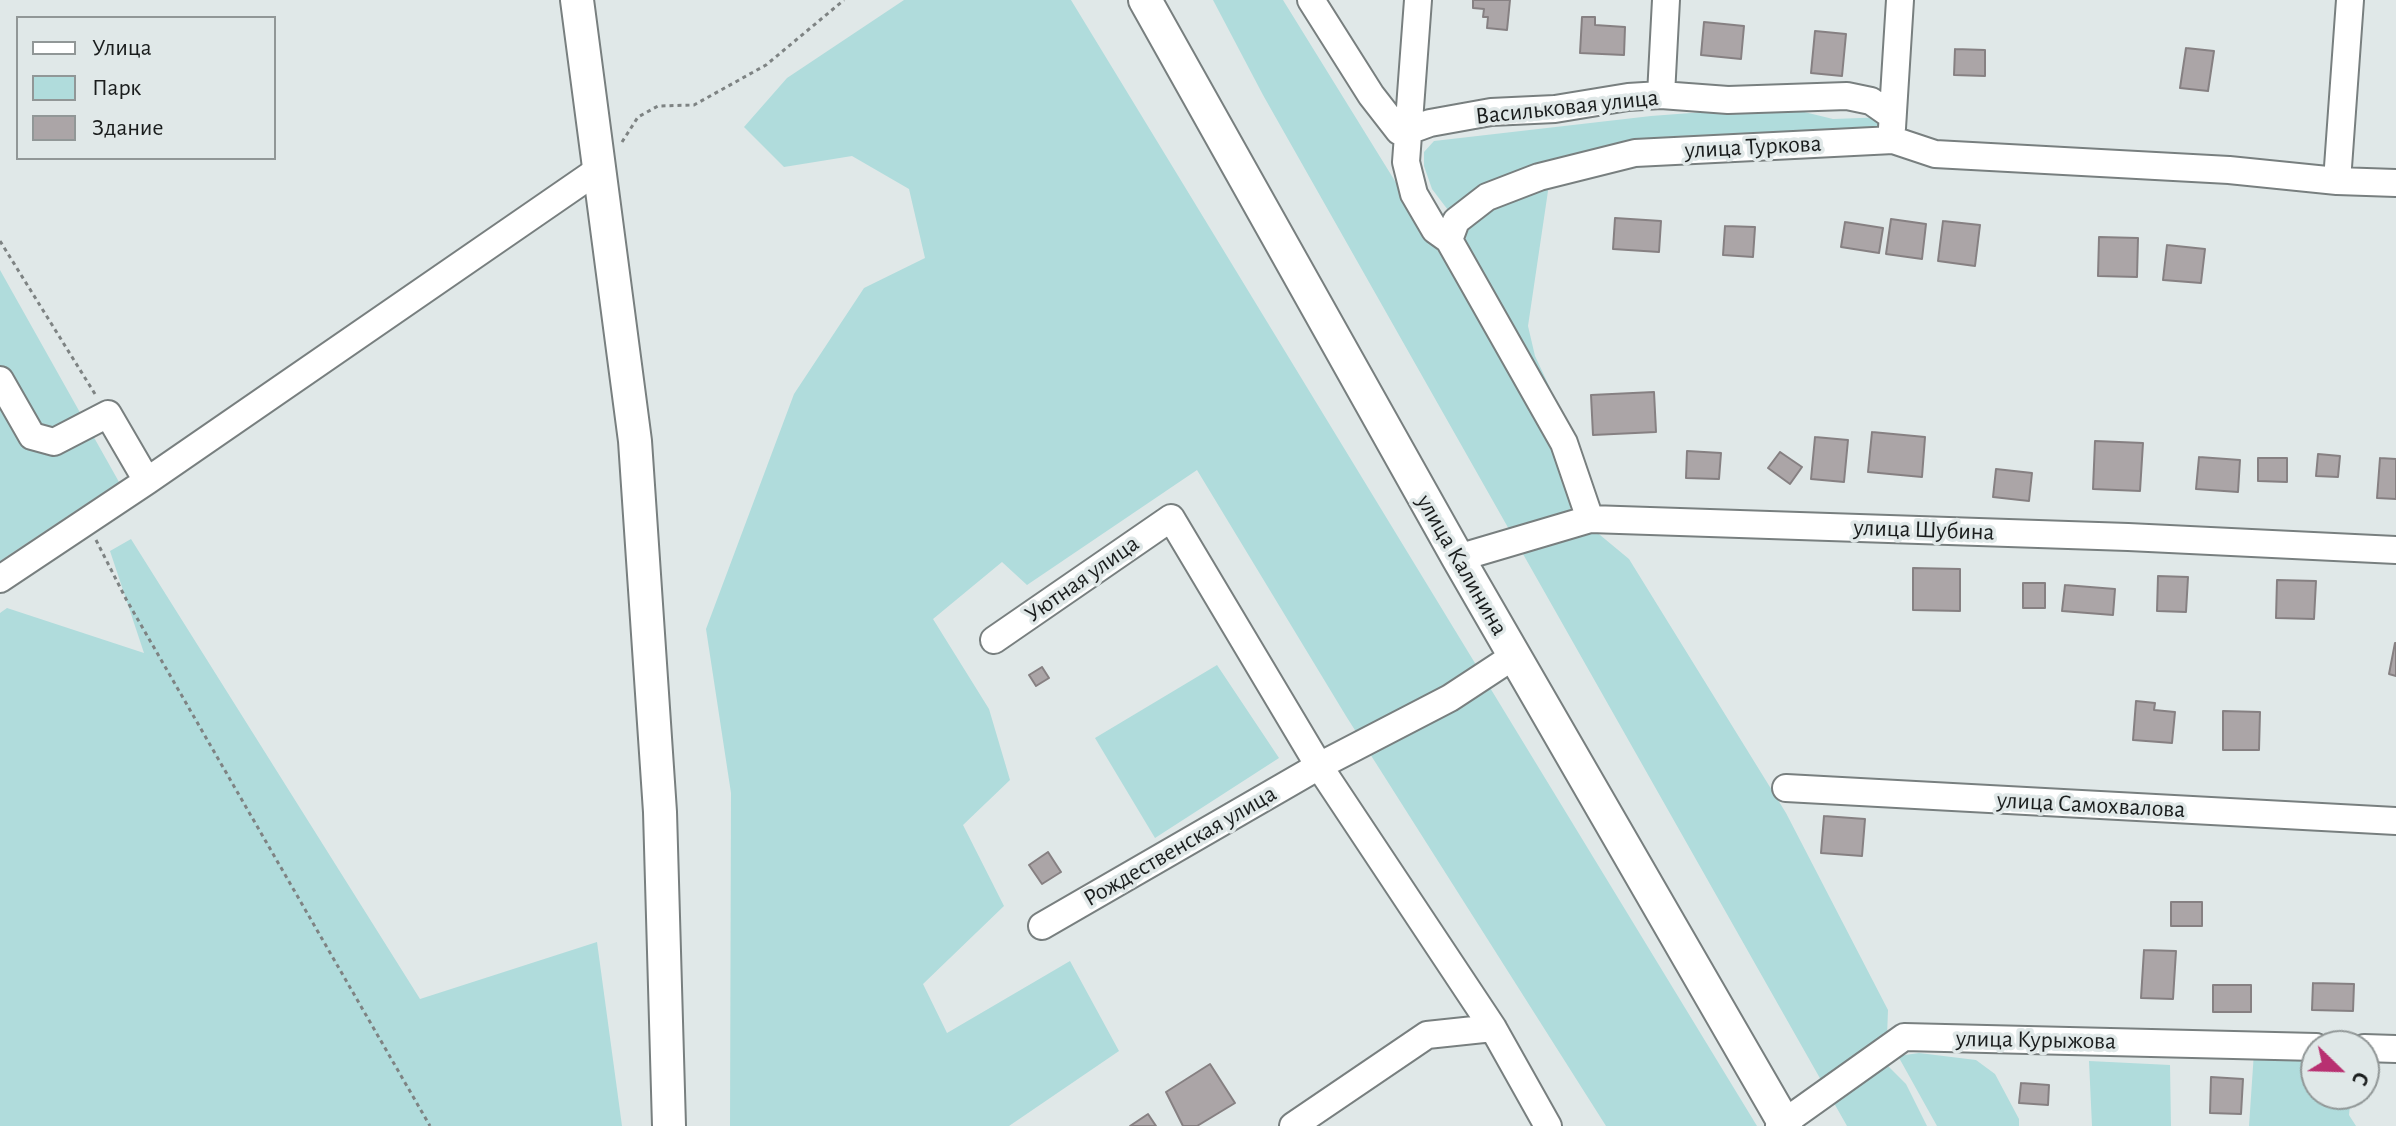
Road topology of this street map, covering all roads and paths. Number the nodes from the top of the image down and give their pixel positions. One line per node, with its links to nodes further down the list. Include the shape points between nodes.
1 (577, 0): 12 (main road)
2 (844, 0): 12 (path, via 766,65 694,105 658,106 638,117)
3 (1145, 0): 23 (main road, улица Калинина)
4 (1311, 0): 11 (street, via 1371,95 1399,131)
5 (1418, 0): 11 (street)
6 (1666, 0): 9 (street)
7 (1900, 0): 10 (street)
8 (2350, 0): 13 (street)
9 (1661, 95): 10 (street, Васильковая улица, via 1728,100 1847,96 1871,101); 11 (street, Васильковая улица, via 1491,112)
10 (1892, 127): 13 (street, улица Туркова, via 1935,154); 15 (street, улица Туркова, via 1635,153 1539,177 1487,197 1456,221)
11 (1408, 131): 15 (street, via 1406,162 1414,194 1435,230)
12 (601, 168): 19 (street); 35 (main road, via 635,441 649,627)
13 (2337, 181): 14 (street, улица Туркова)
14 (2396, 183)
15 (1449, 240): 20 (street, via 1564,443)
16 (0, 241): 18 (path)
17 (0, 380): 18 (street, via 32,436 54,442)
18 (108, 414): 19 (street)
19 (147, 481): 21 (street)
20 (1590, 519): 22 (street, улица Шубина); 23 (street, улица Шубина)
21 (87, 522): 24 (street); 34 (path, via 126,599)
22 (2396, 550)
23 (1458, 558): 26 (main road, улица Калинина)
24 (0, 579)
25 (994, 640): 27 (street, Уютная улица, via 1171,518)
26 (1514, 656): 27 (street, Рождественская улица, via 1450,698); 33 (main road, улица Калинина)
27 (1319, 766): 30 (street, Рождественская улица); 31 (street)
28 (1786, 788): 29 (street, улица Самохвалова)
29 (2396, 821)
30 (1042, 926)
31 (1493, 1028): 36 (street, via 1427,1035); 37 (street)
32 (2300, 1047): 33 (street, улица Курыжова, via 1904,1037)
33 (1783, 1125)
34 (430, 1126)
35 (669, 1126)
36 (1293, 1126)
37 (1548, 1126)

